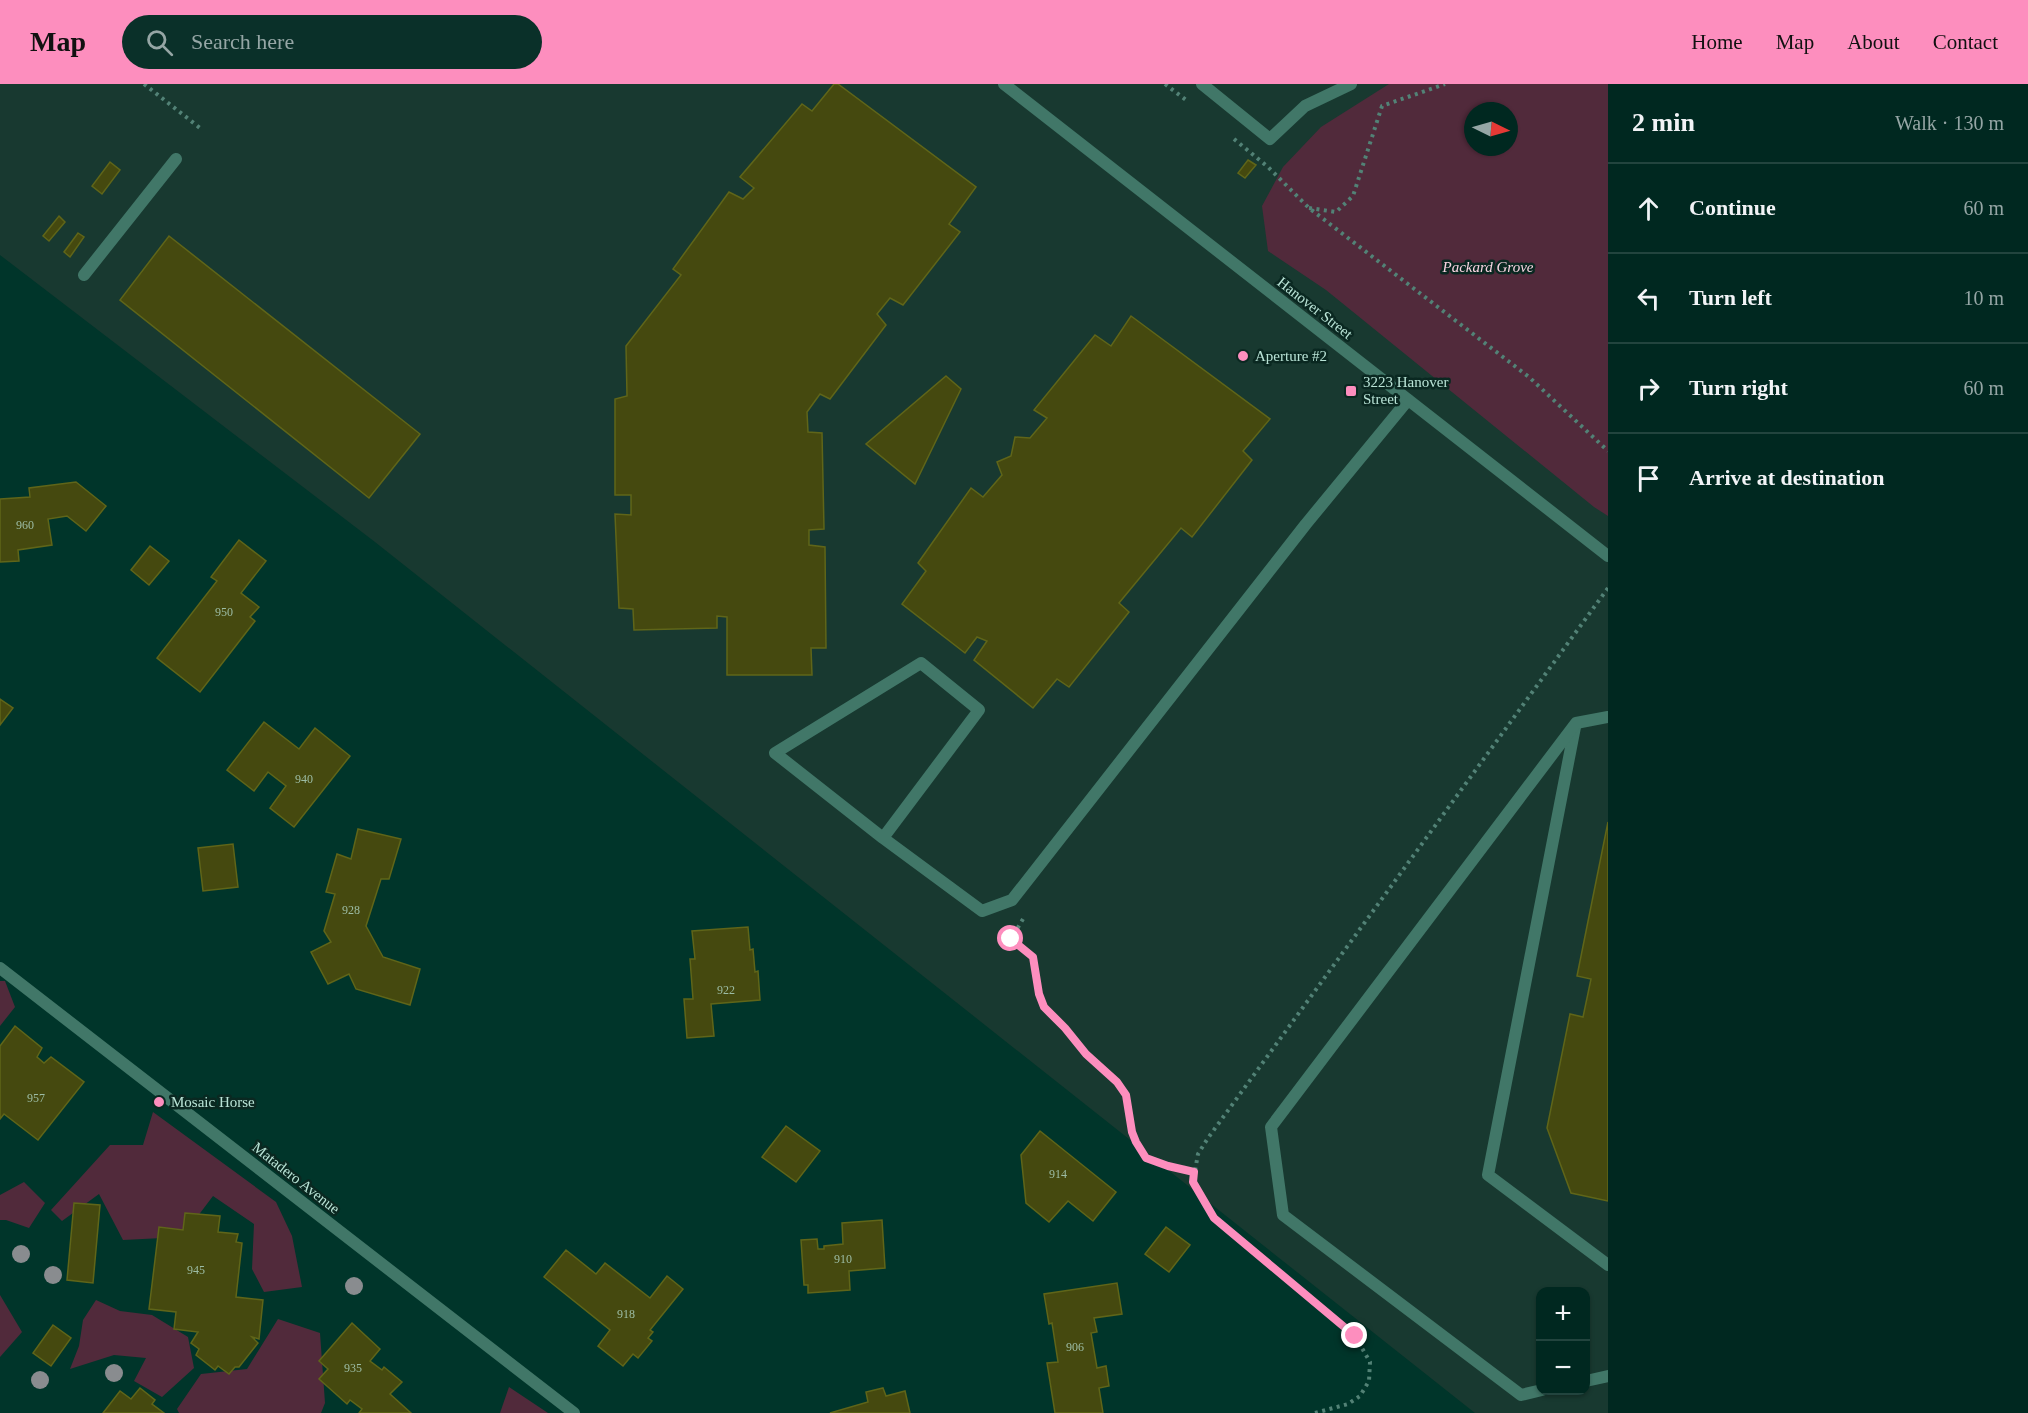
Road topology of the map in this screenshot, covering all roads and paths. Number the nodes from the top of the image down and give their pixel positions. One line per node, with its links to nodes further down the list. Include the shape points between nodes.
1 (144, 84): 6 (path)
2 (1004, 84): 11 (street, Hanover Street)
3 (1202, 84): 4 (street, via 1270,139 1305,106)
4 (1351, 84)
5 (1444, 84): 9 (path, via 1382,106 1353,196 1336,212)
6 (200, 128)
7 (1242, 147): 9 (path)
8 (176, 159): 10 (street)
9 (1309, 208): 12 (path, via 1529,377)
10 (84, 275)
11 (1408, 400): 13 (street, Hanover Street); 17 (street, via 1012,900 982,911)
12 (1608, 451)
13 (1608, 556)
14 (1608, 588): 20 (path, via 1208,1138 1198,1154)
15 (1608, 717): 16 (street)
16 (1576, 723): 21 (street, via 1488,1175); 24 (street, via 1272,1126 1283,1215 1521,1395)
17 (883, 837): 17 (street, via 775,753 921,663 979,710)
18 (1026, 913): 20 (path, via 1011,939 1033,957 1044,1007 1126,1095 1132,1132 1146,1158)
19 (0, 968): 25 (street, Matadero Avenue)
20 (1194, 1172): 26 (path, via 1193,1182 1214,1218 1355,1336 1370,1362 1369,1381 1360,1396 1348,1404)
21 (1608, 1265)
22 (1608, 1376): 23 (street)
23 (1590, 1380)
24 (1536, 1391)
25 (574, 1413)
26 (1315, 1413)

